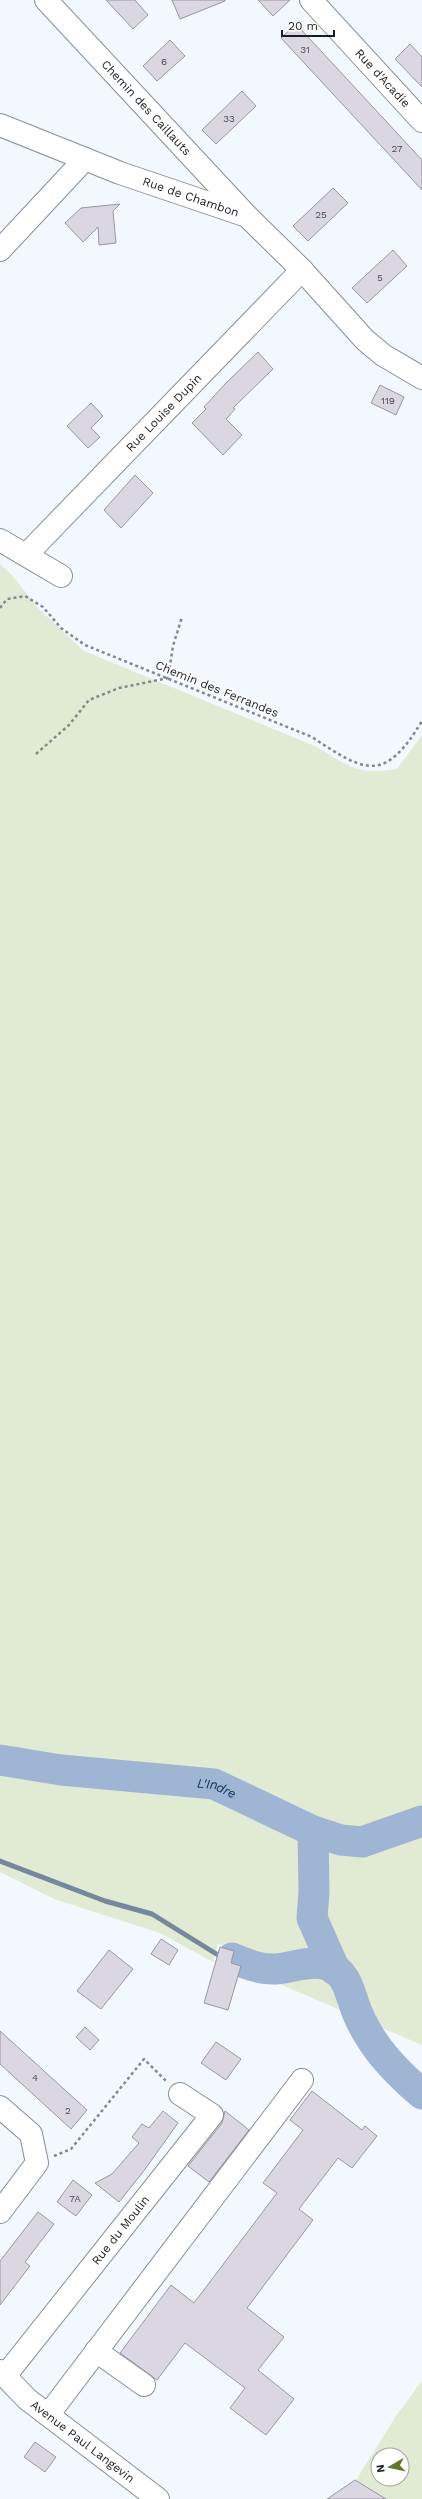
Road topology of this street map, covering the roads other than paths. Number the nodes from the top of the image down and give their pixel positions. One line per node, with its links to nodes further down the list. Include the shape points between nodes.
1 (46, 0): 6 (street, Chemin des Caillauts)
2 (311, 0): 3 (street, Rue d'Acadie)
3 (422, 121)
4 (0, 125): 5 (street, Rue de Chambon)
5 (85, 159): 6 (street, Rue de Chambon); 7 (street)
6 (247, 216): 8 (street, Rue de Chambon)
7 (0, 250)
8 (302, 270): 9 (street, Rue de Chambon, via 365,340 383,355); 11 (street, Rue Louise Dupin)
9 (422, 378)
10 (0, 540): 11 (street)
11 (26, 555): 12 (street)
12 (61, 576)
13 (302, 2080): 17 (street)
14 (180, 2094): 18 (street, Rue du Moulin, via 212,2115)
15 (0, 2107): 16 (street, via 31,2134 37,2163)
16 (0, 2212)
17 (96, 2351): 19 (street); 20 (street)
18 (2, 2378): 20 (street, Avenue Paul Langevin)
19 (144, 2385)
20 (48, 2415): 21 (street, Avenue Paul Langevin)
21 (158, 2499)

